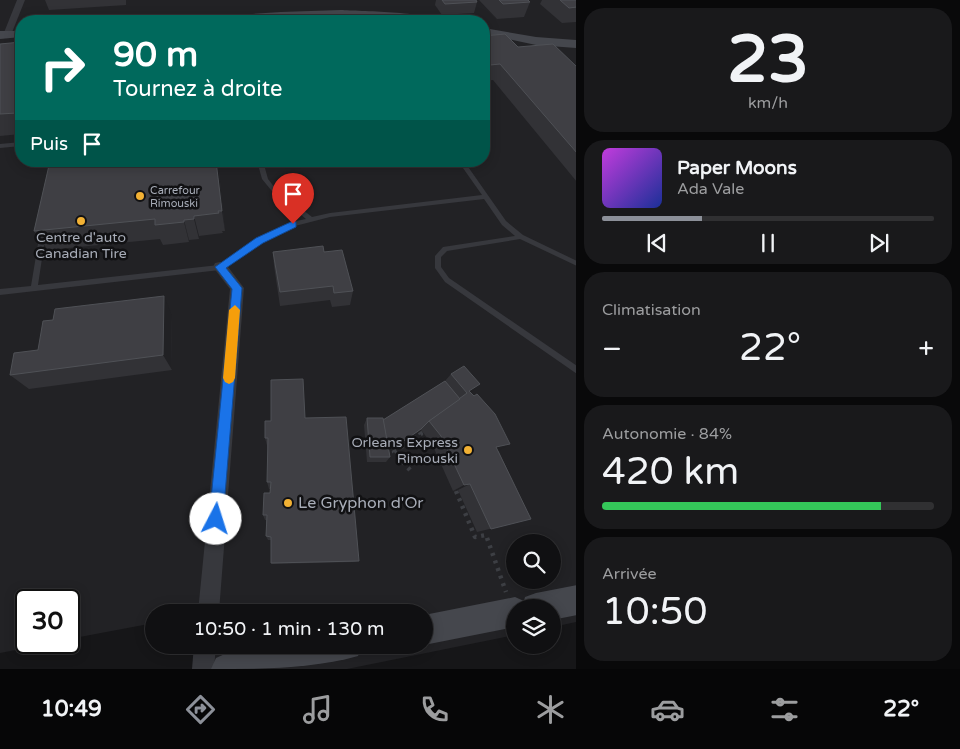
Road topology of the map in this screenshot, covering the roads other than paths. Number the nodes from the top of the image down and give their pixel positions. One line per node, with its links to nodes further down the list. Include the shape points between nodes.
1 (21, 0): 5 (street)
2 (286, 15): 3 (main road, via 320,12)
3 (389, 15)
4 (490, 32): 6 (main road)
5 (3, 35)
6 (576, 44)
7 (15, 145): 8 (lane)
8 (0, 146)
9 (262, 167): 12 (lane, via 265,179 273,189)
10 (465, 167): 11 (lane)
11 (486, 197): 12 (lane); 14 (lane, via 504,223)
12 (310, 219): 16 (lane, via 260,241)
13 (45, 220): 17 (lane)
14 (520, 237): 15 (lane); 19 (lane, via 445,249 438,256 438,268 447,280)
15 (576, 264)
16 (220, 267): 17 (lane); 22 (street, via 237,288)
17 (34, 288): 18 (lane)
18 (0, 292)
19 (576, 371)
20 (576, 600): 21 (main road)
21 (561, 603)
22 (209, 604)
23 (506, 613): 24 (main road)
24 (433, 628)
25 (204, 654): 27 (street)
26 (302, 654): 28 (main road)
27 (203, 669)
28 (227, 669)

